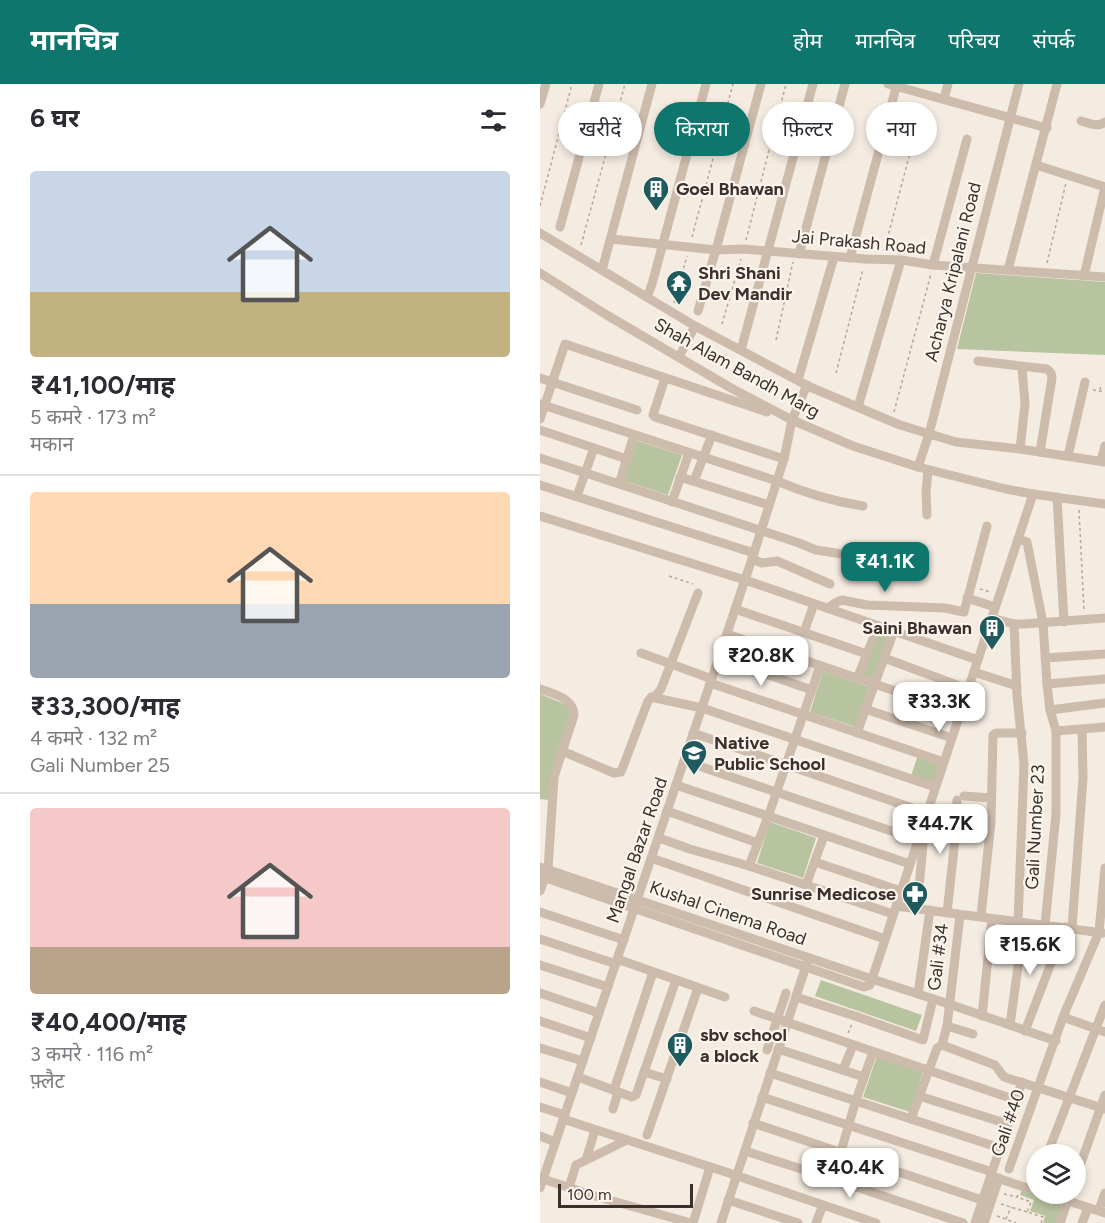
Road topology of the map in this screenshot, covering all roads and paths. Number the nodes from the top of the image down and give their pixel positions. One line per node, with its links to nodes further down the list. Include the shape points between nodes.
1 (546, 84): 18 (street)
2 (572, 84): 28 (path)
3 (587, 84): 16 (street)
4 (625, 84): 35 (path)
5 (652, 84): 31 (street)
6 (706, 84): 32 (street)
7 (733, 84): 33 (path)
8 (760, 84): 36 (street)
9 (786, 84): 34 (path)
10 (813, 84): 37 (street)
11 (845, 84): 38 (street)
12 (948, 84): 17 (street)
13 (1019, 84): 19 (street, Acharya Kripalani Road)
14 (1058, 84): 22 (street)
15 (894, 85): 17 (street); 40 (street)
16 (599, 86): 29 (street)
17 (945, 99): 19 (street)
18 (540, 104)
19 (1010, 119): 22 (street); 45 (street, Acharya Kripalani Road)
20 (1081, 121): 21 (street, via 1096,125)
21 (1105, 122)
22 (1047, 128): 25 (street)
23 (967, 139): 44 (street, Acharya Kripalani Road)
24 (909, 156): 42 (path)
25 (1036, 165): 26 (street); 47 (street)
26 (1068, 176): 27 (street); 49 (path)
27 (1105, 187): 50 (street)
28 (540, 206)
29 (560, 228)
30 (540, 233): 35 (street, Shah Alam Bandh Marg)
31 (611, 239): 32 (street, Jai Prakash Road); 46 (street)
32 (662, 244): 33 (street, Jai Prakash Road); 52 (street)
33 (689, 248): 36 (street, Jai Prakash Road); 53 (path)
34 (744, 249): 36 (street, Jai Prakash Road); 37 (street, Jai Prakash Road); 55 (path)
35 (580, 250): 46 (street, Shah Alam Bandh Marg)
36 (716, 250): 54 (street)
37 (768, 251): 38 (street, Jai Prakash Road); 58 (street)
38 (797, 254): 39 (street, Jai Prakash Road); 57 (path)
39 (834, 257): 40 (street, Jai Prakash Road); 66 (street, Mangal Bazar Road)
40 (850, 258): 41 (street, Jai Prakash Road)
41 (865, 259): 42 (street, Jai Prakash Road); 62 (path)
42 (881, 259): 43 (street, Jai Prakash Road)
43 (901, 260): 44 (street, Jai Prakash Road); 74 (street)
44 (933, 265): 45 (street, Jai Prakash Road); 76 (path)
45 (971, 268): 47 (street, Jai Prakash Road); 80 (street, Acharya Kripalani Road)
46 (602, 270): 52 (street, Shah Alam Bandh Marg)
47 (1008, 270): 49 (street, Jai Prakash Road)
48 (540, 273): 59 (street, Shah Alam Bandh Marg)
49 (1045, 273): 50 (street, Jai Prakash Road)
50 (1084, 276): 51 (street, Jai Prakash Road)
51 (1105, 277)
52 (646, 297): 56 (street, Shah Alam Bandh Marg)
53 (674, 305)
54 (698, 311)
55 (722, 324)
56 (695, 326): 58 (street, Shah Alam Bandh Marg); 59 (street)
57 (776, 340)
58 (741, 350): 66 (street, Shah Alam Bandh Marg)
59 (679, 357): 69 (street, Shah Alam Bandh Marg)
60 (978, 362): 61 (street)
61 (1022, 367): 85 (street, via 1025,404); 86 (street, via 1047,369 1051,373)
62 (836, 373)
63 (540, 378): 65 (street)
64 (665, 378): 65 (street, via 565,344); 72 (street); 82 (street, via 653,415)
65 (552, 382): 73 (street); 75 (street)
66 (802, 383): 74 (street, Shah Alam Bandh Marg); 78 (street, Mangal Bazar Road)
67 (1085, 383): 70 (path); 88 (street)
68 (1101, 384): 70 (path)
69 (727, 386): 72 (street); 78 (street, Shah Alam Bandh Marg)
70 (1100, 391): 71 (path)
71 (1104, 392)
72 (716, 395): 78 (street)
73 (542, 405): 77 (street); 81 (street)
74 (858, 408): 80 (street, Shah Alam Bandh Marg)
75 (636, 410)
76 (894, 414)
77 (540, 419)
78 (792, 420): 92 (street, Mangal Bazar Road); 94 (street, Shah Alam Bandh Marg)
79 (540, 430): 84 (street)
80 (929, 434): 85 (street, Shah Alam Bandh Marg, via 956,442); 94 (street, Acharya Kripalani Road)
81 (634, 435): 87 (street); 91 (street)
82 (712, 435): 90 (street); 92 (street)
83 (1105, 446): 93 (street)
84 (594, 448): 91 (street); 95 (street)
85 (1020, 449): 86 (street, Shah Alam Bandh Marg)
86 (1040, 452): 88 (street, Shah Alam Bandh Marg)
87 (688, 453): 90 (street); 96 (street)
88 (1068, 456): 93 (street, Shah Alam Bandh Marg)
89 (540, 458): 95 (street)
90 (703, 458): 97 (street); 98 (street)
91 (627, 459): 100 (street)
92 (784, 459): 98 (street, Mangal Bazar Road)
93 (1103, 461)
94 (923, 469): 101 (street, Shah Alam Bandh Marg); 109 (street, Acharya Kripalani Road)
95 (585, 473): 100 (street); 102 (street)
96 (680, 477): 97 (street); 105 (street)
97 (694, 481): 107 (street)
98 (777, 481): 107 (street, Mangal Bazar Road); 108 (street, via 814,496)
99 (540, 484): 102 (street)
100 (619, 484): 105 (street)
101 (1033, 494): 103 (street, Shah Alam Bandh Marg); 113 (street)
102 (577, 496): 114 (street)
103 (1057, 497): 104 (street, Shah Alam Bandh Marg); 130 (street)
104 (1078, 500): 106 (street, Shah Alam Bandh Marg); 129 (path)
105 (672, 502): 112 (street)
106 (1105, 504)
107 (769, 506): 112 (street, Mangal Bazar Road)
108 (862, 507)
109 (927, 515)
110 (540, 516): 117 (street)
111 (987, 526): 119 (street)
112 (761, 531): 114 (street, Mangal Bazar Road); 115 (street)
113 (1018, 539): 121 (street); 131 (street, Gali Number 23, via 1027,542)
114 (753, 556): 117 (street, Mangal Bazar Road); 118 (street, via 762,563 777,561)
115 (887, 569)
116 (669, 576): 120 (path)
117 (745, 580): 123 (street); 126 (street, Mangal Bazar Road)
118 (830, 584)
119 (971, 586): 121 (path); 122 (street)
120 (698, 589): 144 (street)
121 (999, 595): 124 (street)
122 (967, 598): 124 (street); 125 (street, via 964,612 842,600)
123 (814, 604): 125 (street); 135 (street)
124 (995, 607): 127 (street)
125 (827, 608): 133 (street)
126 (735, 609): 135 (street); 136 (street, Mangal Bazar Road)
127 (992, 618): 132 (street); 143 (street)
128 (1105, 618): 129 (street)
129 (1084, 620): 130 (street)
130 (1064, 622): 131 (street)
131 (1043, 623): 132 (street); 142 (street, Gali Number 23)
132 (1014, 624): 152 (street)
133 (878, 626): 134 (street); 138 (street)
134 (894, 631): 141 (street); 143 (street)
135 (804, 632): 138 (street)
136 (727, 634): 140 (street, Mangal Bazar Road); 145 (street)
137 (641, 653): 144 (street)
138 (867, 654): 147 (street)
139 (1105, 654): 142 (street)
140 (718, 658): 149 (street, Mangal Bazar Road); 155 (street)
141 (884, 658): 150 (street); 154 (street)
142 (1045, 658): 151 (street, Gali Number 23)
143 (978, 660): 146 (street)
144 (671, 664): 149 (street); 156 (street, via 662,688)
145 (820, 666): 147 (street); 155 (street)
146 (974, 672): 152 (street); 154 (street)
147 (857, 679): 150 (street)
148 (1105, 679): 151 (street)
149 (711, 681): 158 (street, Mangal Bazar Road); 162 (street)
150 (874, 684): 159 (street); 161 (street)
151 (1047, 684): 160 (street, Gali Number 23)
152 (1017, 686): 168 (street)
153 (540, 689): 171 (street, via 569,701 574,708)
154 (968, 689): 161 (street)
155 (812, 690): 162 (street)
156 (651, 697): 158 (street); 171 (street, via 618,774)
157 (1105, 703): 160 (street)
158 (702, 708): 166 (street, Mangal Bazar Road); 170 (street)
159 (865, 709): 167 (street); 169 (street)
160 (1050, 710): 165 (street, Gali Number 23)
161 (960, 713): 169 (street)
162 (803, 715): 167 (street); 170 (street)
163 (1105, 727): 164 (street)
164 (1082, 730): 165 (street); 207 (street, via 1083,778)
165 (1056, 731): 206 (street, Gali Number 23, via 1056,814)
166 (693, 733): 172 (street, Mangal Bazar Road); 174 (street)
167 (857, 733): 173 (street)
168 (1022, 735): 178 (street, via 993,735); 205 (street)
169 (952, 738): 173 (street)
170 (795, 740): 174 (street); 176 (street)
171 (562, 751): 192 (street, via 554,777)
172 (684, 761): 175 (street, Mangal Bazar Road); 177 (street)
173 (944, 762): 176 (street)
174 (786, 765): 177 (street); 180 (street)
175 (676, 785): 179 (street, Mangal Bazar Road); 181 (street)
176 (936, 787): 180 (street)
177 (777, 793): 181 (street); 185 (street)
178 (992, 798): 201 (street, via 960,798); 203 (street)
179 (667, 811): 184 (street, Mangal Bazar Road); 186 (street)
180 (927, 813): 182 (street)
181 (768, 817): 183 (street); 186 (street)
182 (922, 829): 185 (street); 197 (street)
183 (824, 836): 188 (street); 189 (street)
184 (658, 838): 187 (street, Mangal Bazar Road); 190 (street)
185 (918, 840): 189 (street)
186 (758, 843): 190 (street)
187 (651, 858): 196 (street, Mangal Bazar Road); 210 (street)
188 (814, 862): 193 (street); 195 (street)
189 (910, 864): 195 (street)
190 (749, 866): 193 (street)
191 (1105, 868): 208 (street, Gali #40)
192 (543, 873): 194 (street); 196 (street, Kushal Cinema Road)
193 (806, 885): 198 (street)
194 (540, 891)
195 (901, 891): 198 (street)
196 (636, 904): 211 (street, Mangal Bazar Road); 213 (street, Kushal Cinema Road)
197 (917, 908): 198 (street); 199 (street)
198 (895, 910): 210 (street)
199 (930, 910): 201 (street); 222 (street)
200 (540, 912): 211 (street)
201 (947, 913): 202 (street)
202 (960, 915): 203 (street); 226 (street, Gali #34)
203 (981, 916): 204 (street)
204 (992, 919): 205 (street); 231 (street)
205 (1021, 922): 206 (street); 235 (street)
206 (1045, 925): 207 (street)
207 (1069, 928): 208 (street); 238 (street)
208 (1102, 932): 232 (street, Gali #40)
209 (540, 939): 212 (street)
210 (885, 939): 217 (street)
211 (624, 940): 212 (street, Mangal Bazar Road)
212 (616, 961): 215 (street); 218 (street, Mangal Bazar Road)
213 (807, 962): 217 (street, Kushal Cinema Road); 224 (street)
214 (540, 965): 218 (street)
215 (653, 972): 216 (street); 260 (street)
216 (676, 980): 219 (street); 252 (street)
217 (870, 983): 222 (street, Kushal Cinema Road)
218 (608, 987): 229 (street, Mangal Bazar Road)
219 (698, 988): 223 (street); 256 (street)
220 (540, 993): 229 (street)
221 (786, 993): 234 (street)
222 (918, 994): 225 (street, Kushal Cinema Road)
223 (724, 997)
224 (796, 997): 230 (street); 234 (street)
225 (933, 999): 226 (street, Kushal Cinema Road); 230 (street, via 922,1040)
226 (949, 1004): 231 (street, Kushal Cinema Road); 236 (street, Gali #34)
227 (1105, 1005): 237 (street)
228 (754, 1011): 234 (street)
229 (599, 1013): 241 (street, Mangal Bazar Road)
230 (855, 1016): 243 (path)
231 (982, 1016): 235 (street, Kushal Cinema Road)
232 (1063, 1017): 237 (street); 242 (street, Gali #40)
233 (540, 1021): 241 (street)
234 (782, 1021): 243 (street); 246 (street); 247 (street)
235 (1010, 1025): 238 (street, Kushal Cinema Road)
236 (947, 1026): 240 (street); 244 (street, Gali #34)
237 (1095, 1028): 239 (street); 265 (street)
238 (1024, 1031): 242 (street, Kushal Cinema Road)
239 (1105, 1032)
240 (973, 1034)
241 (591, 1038): 249 (street, Mangal Bazar Road)
242 (1056, 1041): 259 (street, Gali #40)
243 (849, 1044): 248 (street); 250 (street)
244 (942, 1046): 251 (street, Gali #34, via 937,1047); 258 (street, via 995,1065 1004,1077)
245 (540, 1048): 249 (street)
246 (767, 1050)
247 (778, 1050): 250 (street); 253 (street)
248 (873, 1052): 251 (street); 255 (street)
249 (583, 1061): 254 (street, Mangal Bazar Road)
250 (843, 1070): 255 (street)
251 (929, 1071): 263 (street, Gali #34); 267 (street)
252 (644, 1072): 256 (street); 260 (street, via 634,1097)
253 (770, 1072): 264 (street); 266 (street)
254 (578, 1077): 260 (street); 261 (street, Mangal Bazar Road)
255 (864, 1077): 266 (street)
256 (667, 1079): 277 (street)
257 (540, 1082): 261 (street)
258 (1022, 1082): 259 (street); 267 (street)
259 (1038, 1087): 265 (street); 289 (street, Gali #40)
260 (616, 1091): 270 (street)
261 (572, 1093): 271 (street, Mangal Bazar Road)
262 (1105, 1095): 269 (street)
263 (919, 1096): 272 (street, Gali #34); 274 (street)
264 (762, 1097): 273 (street); 275 (street)
265 (1070, 1097): 269 (street); 281 (street)
266 (856, 1100): 272 (street); 275 (street)
267 (1016, 1100): 274 (street)
268 (540, 1107): 271 (street)
269 (1103, 1108): 284 (street)
270 (613, 1109)
271 (564, 1117): 276 (street); 280 (street, Mangal Bazar Road)
272 (911, 1119): 282 (street)
273 (753, 1123): 283 (street); 285 (street)
274 (1008, 1124): 282 (street)
275 (848, 1125): 285 (street); 290 (street)
276 (595, 1130): 279 (street); 286 (street)
277 (648, 1135)
278 (540, 1136): 280 (street)
279 (627, 1140): 286 (street); 288 (street)
280 (555, 1142): 287 (street, Mangal Bazar Road)
281 (1051, 1144)
282 (1000, 1148): 290 (street)
283 (744, 1151): 291 (street); 292 (street)
284 (1086, 1152)
285 (841, 1153): 292 (street); 301 (street)
286 (586, 1160): 295 (street, via 576,1165)
287 (544, 1164): 293 (street, Mangal Bazar Road)
288 (710, 1167): 291 (street); 312 (street)
289 (1009, 1169)
290 (994, 1175): 294 (street); 297 (street); 301 (street)
291 (737, 1176): 300 (street); 304 (street)
292 (833, 1179): 317 (street)
293 (542, 1184): 295 (street)
294 (1021, 1186): 296 (street); 299 (path)
295 (569, 1187): 312 (street)
296 (1026, 1187)
297 (995, 1191): 299 (path); 301 (street)
298 (1105, 1193): 307 (street)
299 (1017, 1197): 308 (path, via 1031,1202)
300 (728, 1200): 311 (street); 313 (street)
301 (987, 1201): 305 (path); 309 (street); 318 (street)
302 (1067, 1204): 322 (street)
303 (1081, 1204): 306 (street)
304 (823, 1205): 315 (street); 316 (street)
305 (1011, 1207): 308 (path); 310 (path)
306 (1088, 1208): 307 (street); 323 (street)
307 (1102, 1210)
308 (1027, 1212): 321 (path, via 1043,1217)
309 (987, 1213): 310 (path); 319 (street)
310 (1006, 1220): 320 (path)
311 (786, 1221): 314 (street)
312 (692, 1223)
313 (721, 1223)
314 (798, 1223)
315 (816, 1223)
316 (876, 1223)
317 (963, 1223)
318 (975, 1223)
319 (984, 1223)
320 (1016, 1223)
321 (1041, 1223)
322 (1060, 1223)
323 (1082, 1223)

